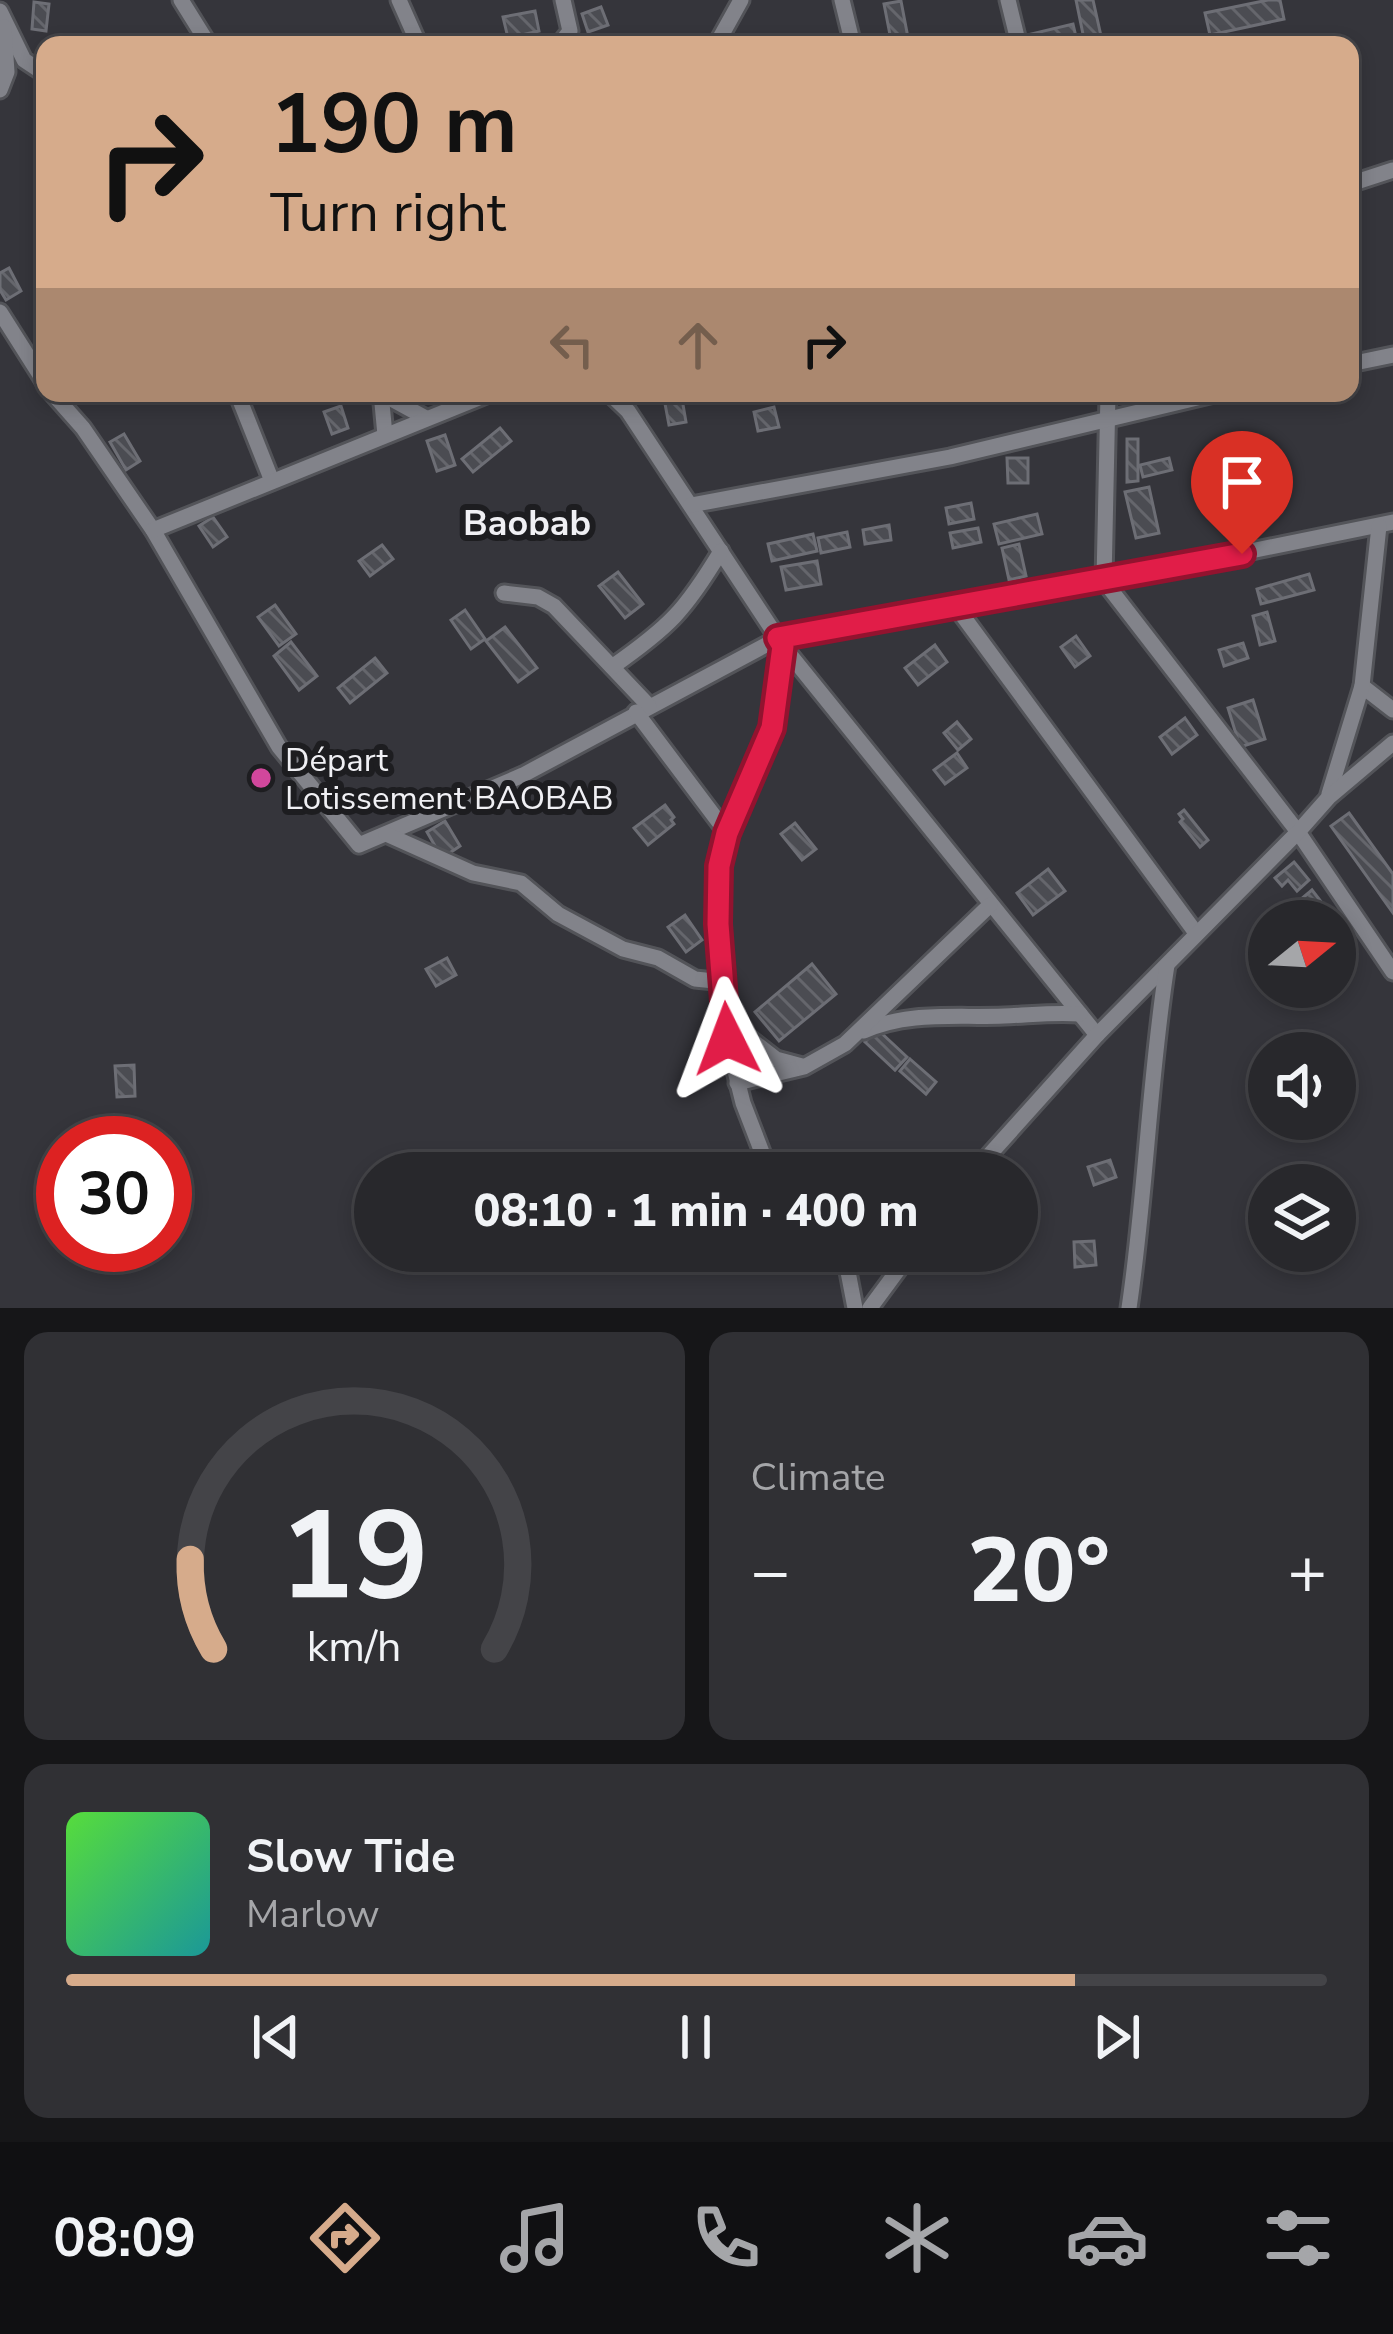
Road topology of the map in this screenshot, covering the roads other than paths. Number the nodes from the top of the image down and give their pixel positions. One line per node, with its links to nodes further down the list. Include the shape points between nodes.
1 (182, 0): 8 (street)
2 (399, 0): 9 (street)
3 (562, 0): 10 (street)
4 (741, 0): 11 (street)
5 (842, 0): 12 (street)
6 (1008, 0): 13 (street)
7 (2, 15): 14 (street); 15 (street, via 7,72)
8 (204, 36)
9 (415, 36)
10 (566, 36)
11 (721, 36)
12 (851, 36)
13 (1017, 36)
14 (36, 68)
15 (0, 90)
16 (1393, 170): 17 (street)
17 (1359, 181)
18 (0, 312): 21 (street)
19 (1393, 355): 20 (street)
20 (1359, 362)
21 (36, 369)
22 (60, 402): 38 (street)
23 (241, 402): 35 (street)
24 (383, 402): 34 (street)
25 (396, 402): 33 (street)
26 (467, 402): 33 (street)
27 (618, 402): 31 (street)
28 (630, 402): 31 (street)
29 (1108, 402): 32 (street)
30 (1176, 402): 32 (street)
31 (628, 411): 36 (street)
32 (1107, 417): 36 (street, via 950,457); 40 (street)
33 (425, 418): 34 (street)
34 (385, 434): 35 (street)
35 (272, 481): 38 (street)
36 (692, 505): 39 (street)
37 (1386, 524): 40 (street); 45 (street)
38 (153, 530): 52 (street, via 278,747 359,844)
39 (721, 551): 43 (street); 44 (street, via 687,607)
40 (1104, 581): 42 (street); 50 (street)
41 (504, 593): 44 (street, via 554,606)
42 (957, 608): 43 (street); 54 (street)
43 (781, 642): 46 (street); 51 (street, via 772,728); 53 (street)
44 (612, 667): 46 (street)
45 (1362, 686): 47 (street); 49 (street)
46 (642, 709): 51 (street); 52 (street, via 511,781)
47 (1393, 710)
48 (1393, 743): 49 (street)
49 (1329, 796): 50 (street)
50 (1298, 832): 54 (street); 56 (street)
51 (727, 833): 57 (street, via 719,866)
52 (386, 834): 57 (street, via 472,874 521,883 623,950 658,958 695,980)
53 (990, 905): 58 (street); 61 (street)
54 (1196, 933): 55 (street)
55 (1168, 962): 60 (street); 70 (street)
56 (1393, 971)
57 (724, 982): 59 (street)
58 (1080, 1014): 60 (street); 61 (street, via 890,1019)
59 (726, 1020): 62 (street, via 776,1059); 63 (street)
60 (1097, 1034): 65 (street)
61 (853, 1036): 62 (street)
62 (804, 1067): 63 (street)
63 (737, 1084): 64 (street)
64 (762, 1152)
65 (992, 1152)
66 (848, 1272): 68 (street)
67 (897, 1272): 69 (street)
68 (855, 1308)
69 (870, 1308)
70 (1130, 1308)

